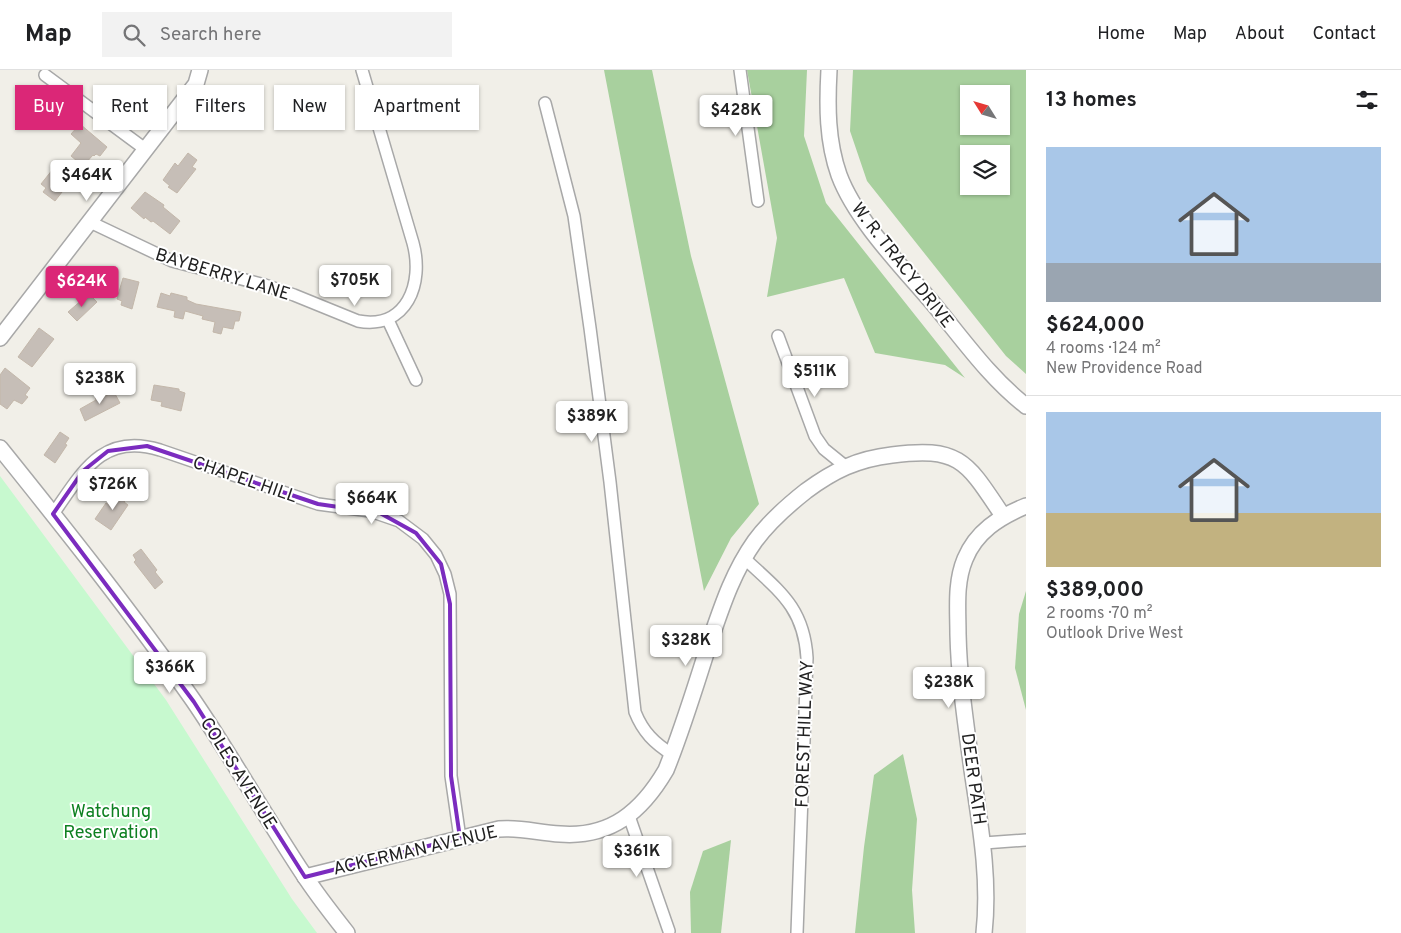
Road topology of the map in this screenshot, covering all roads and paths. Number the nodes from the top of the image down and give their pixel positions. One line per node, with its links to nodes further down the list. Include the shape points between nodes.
1 (208, 70): 6 (street)
2 (362, 70): 11 (street, via 418,265 408,301)
3 (740, 70): 9 (street)
4 (829, 70): 15 (street, W. R. TRACY DRIVE, via 828,124 832,152 850,198 881,241 994,377)
5 (45, 75): 8 (street)
6 (198, 77): 8 (street)
7 (545, 103): 22 (street, via 574,216 588,310 635,712 647,735)
8 (145, 149): 10 (street)
9 (758, 201)
10 (90, 222): 11 (street, BAYBERRY LANE, via 172,261 265,285 358,321); 13 (street)
11 (388, 320): 14 (street)
12 (778, 336): 17 (street, via 815,436 824,449)
13 (0, 338)
14 (416, 380)
15 (1026, 406)
16 (0, 448): 19 (street, COLES AVENUE)
17 (845, 466): 20 (street, ACKERMAN AVENUE, via 910,452 948,456 974,472); 21 (street, ACKERMAN AVENUE, via 780,512)
18 (1026, 506): 20 (street, DEER PATH)
19 (53, 514): 24 (street, CHAPEL HILL, via 91,462 120,446 134,445 160,450 318,504 380,513 416,532 436,556 450,594 451,776); 27 (street, COLES AVENUE, via 194,702)
20 (1003, 516): 26 (street, DEER PATH, via 985,530 970,549 960,573 957,596 960,677)
21 (744, 558): 22 (street, ACKERMAN AVENUE, via 725,599); 30 (street, FOREST HILL WAY, via 790,605 802,624 806,640)
22 (673, 755): 23 (street, ACKERMAN AVENUE, via 658,784)
23 (629, 816): 24 (street, ACKERMAN AVENUE, via 609,826 582,833 560,834 510,828); 28 (street)
24 (460, 838): 27 (street, ACKERMAN AVENUE)
25 (1026, 840): 26 (street)
26 (984, 843): 31 (street, DEER PATH)
27 (305, 877): 29 (street, COLES AVENUE)
28 (669, 931)
29 (347, 933)
30 (797, 933)
31 (984, 933)

